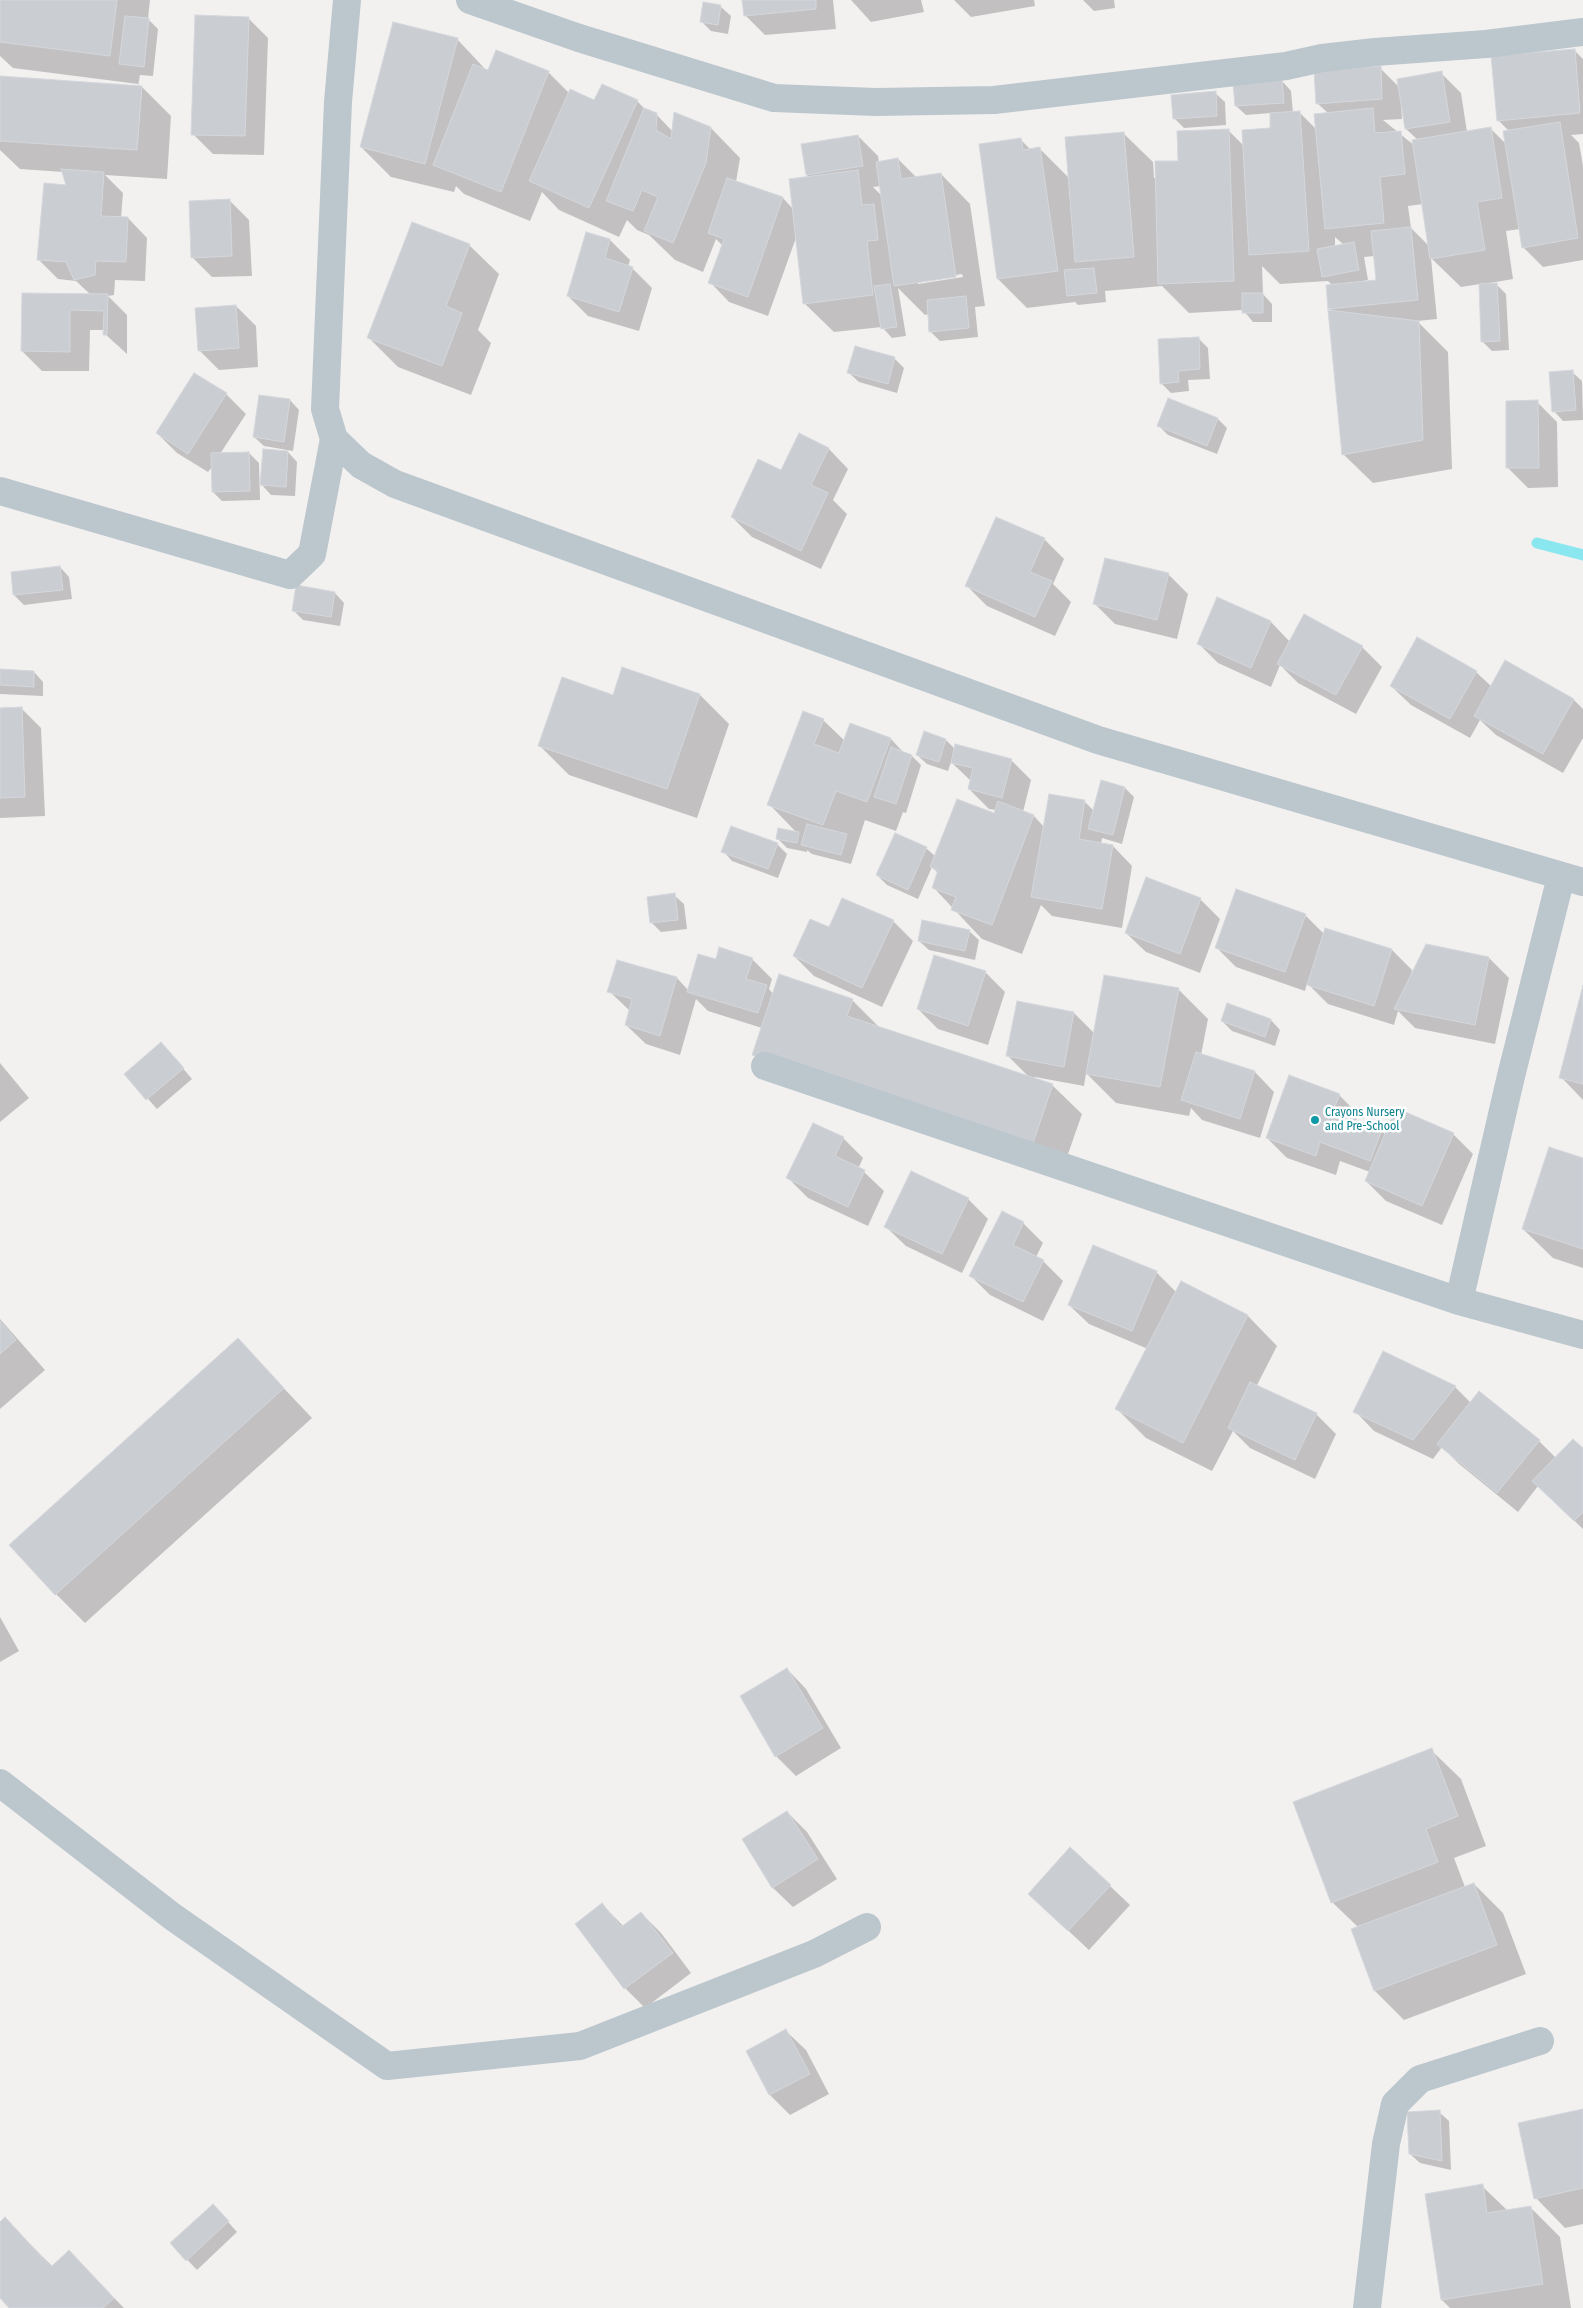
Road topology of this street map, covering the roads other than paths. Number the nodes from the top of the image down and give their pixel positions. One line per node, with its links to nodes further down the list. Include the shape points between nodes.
1 (347, 0): 4 (street, via 338,102 324,409)
2 (470, 0): 3 (street, via 579,38 774,98 876,102 994,100 1276,67 1322,58)
3 (1583, 32)
4 (334, 439): 5 (street, via 312,554 290,575); 6 (street, via 361,465 395,484 1098,740)
5 (0, 491)
6 (1572, 879): 8 (street, via 1511,1076)
7 (765, 1066): 8 (street)
8 (1459, 1301): 9 (street)
9 (1583, 1335)
10 (0, 1783): 11 (street, via 173,1917 387,2066 580,2046 814,1954)
11 (867, 1927)
12 (1540, 2041): 13 (street, via 1420,2080 1395,2104 1386,2144)
13 (1368, 2308)

